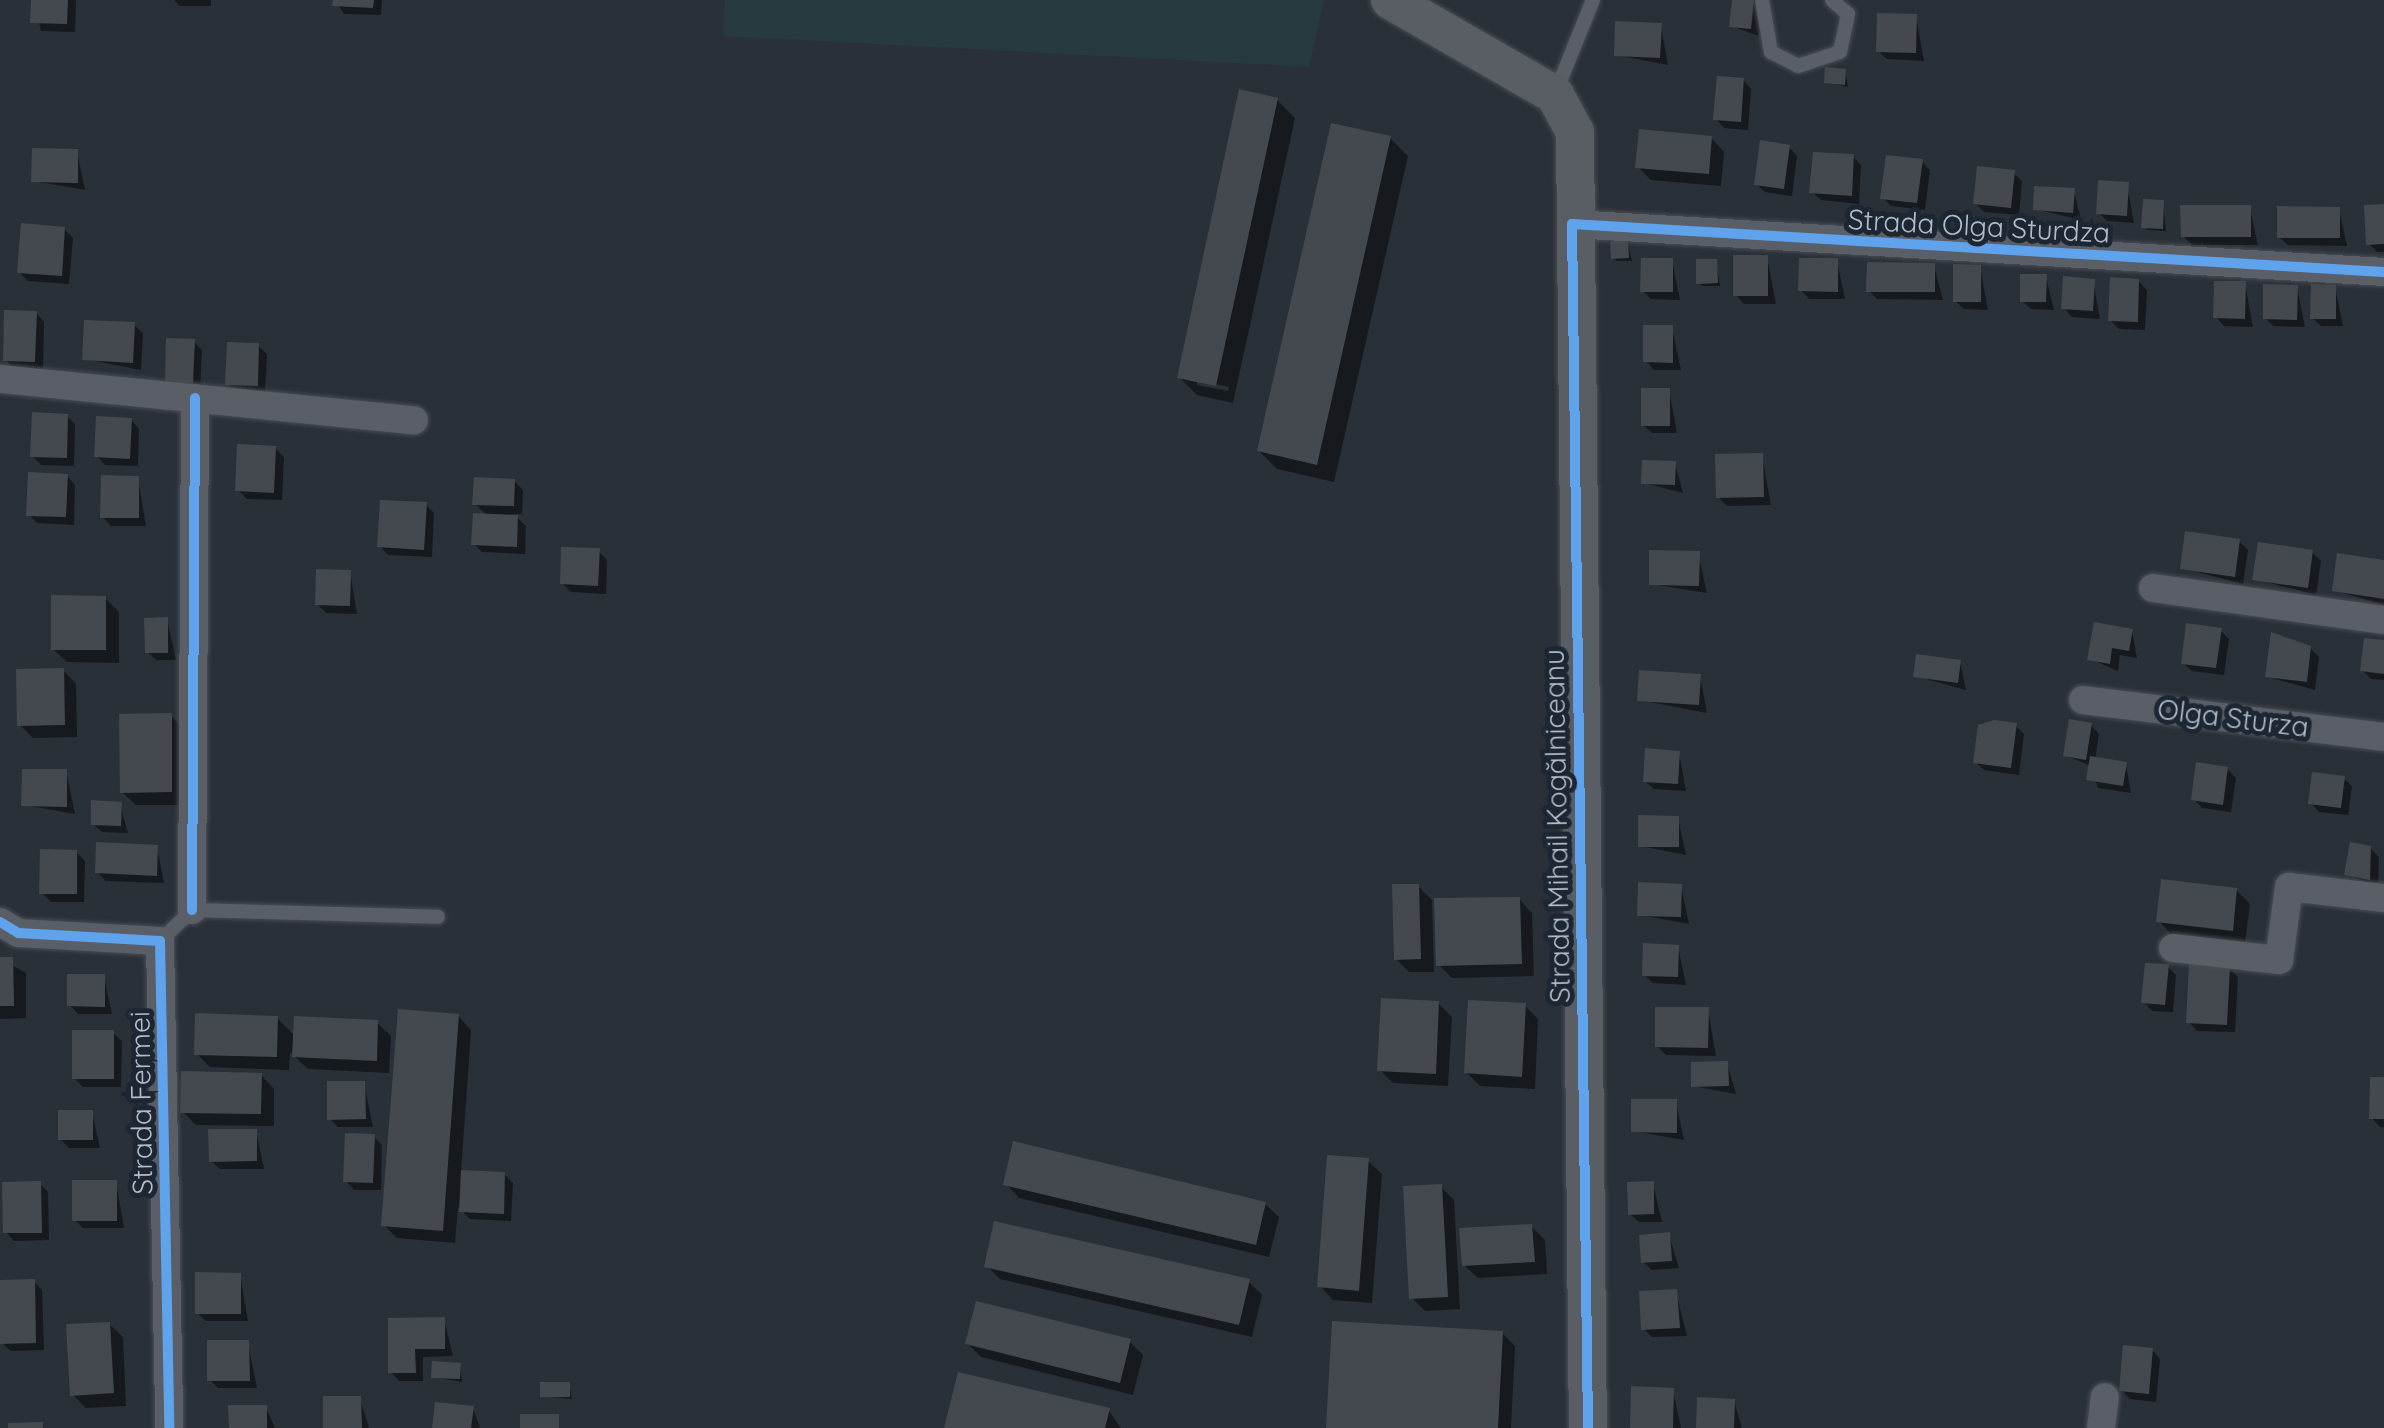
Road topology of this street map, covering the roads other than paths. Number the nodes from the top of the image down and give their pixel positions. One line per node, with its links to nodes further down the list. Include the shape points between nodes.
1 (1390, 0): 5 (street)
2 (1593, 0): 5 (lane)
3 (1762, 0): 4 (lane, via 1771,52 1798,66 1840,52 1848,14)
4 (1832, 0)
5 (1554, 95): 6 (street, Strada Mihail Kogălniceanu, via 1574,132)
6 (1572, 224): 7 (street, Strada Olga Sturdza); 23 (street, Strada Mihail Kogălniceanu)
7 (2384, 272)
8 (0, 379): 9 (street)
9 (195, 398): 10 (street); 16 (street)
10 (414, 420)
11 (2153, 588): 12 (street)
12 (2384, 620)
13 (2083, 700): 14 (street, Olga Sturza)
14 (2384, 736)
15 (2384, 898): 20 (street, via 2289,887 2279,960)
16 (192, 910): 17 (lane); 19 (lane)
17 (438, 917)
18 (0, 922): 19 (street, via 18,933)
19 (160, 941): 22 (street, Strada Fermei)
20 (2172, 948)
21 (2105, 1396): 24 (street)
22 (169, 1428)
23 (1588, 1428)
24 (2101, 1428)

